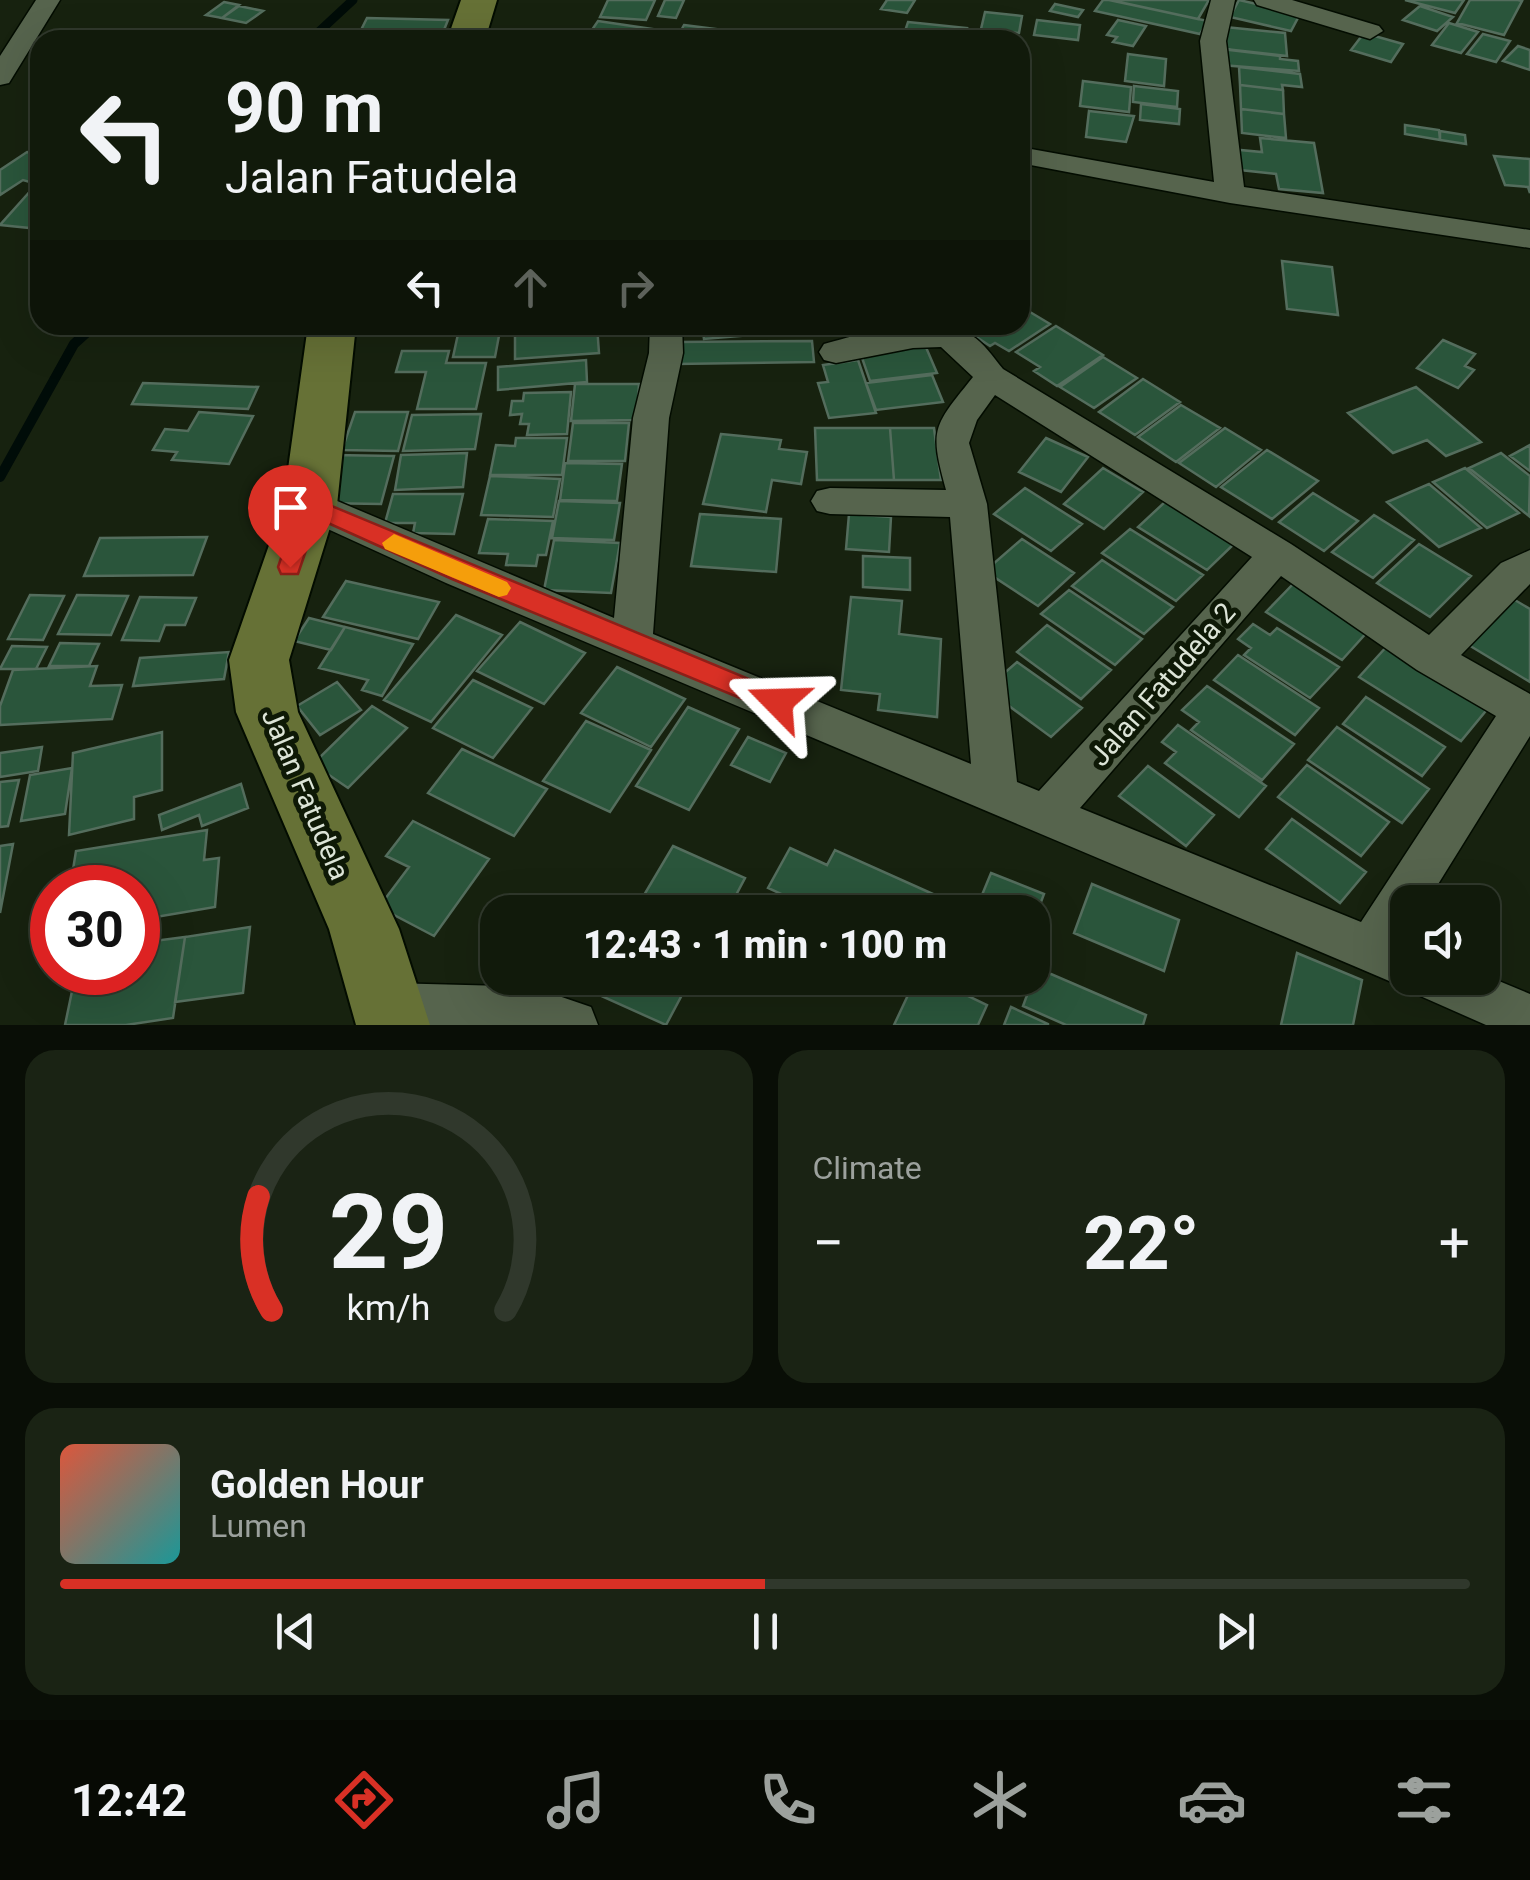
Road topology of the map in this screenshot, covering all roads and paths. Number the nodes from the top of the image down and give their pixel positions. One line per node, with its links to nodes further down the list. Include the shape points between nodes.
1 (48, 0): 7 (street)
2 (479, 0): 5 (street)
3 (1222, 0): 9 (street, via 1213,41)
4 (1266, 0): 6 (street)
5 (469, 30)
6 (1370, 30)
7 (0, 77)
8 (1030, 157): 9 (street)
9 (1230, 194): 10 (street)
10 (1530, 239)
11 (331, 335): 17 (street, Jalan Fatudela)
12 (666, 335): 20 (street, via 651,418)
13 (836, 352): 14 (street, via 942,336 966,347)
14 (991, 377): 16 (street, via 950,442); 18 (street)
15 (830, 501): 16 (street)
16 (968, 504): 23 (street)
17 (310, 505): 20 (street); 27 (street, Jalan Fatudela, via 259,660 267,712 364,929)
18 (1276, 554): 21 (street); 24 (street, Jalan Fatudela 2)
19 (1530, 565): 21 (street)
20 (632, 642): 23 (street)
21 (1432, 658): 22 (street)
22 (1526, 713): 25 (street)
23 (996, 793): 24 (street)
24 (1047, 814): 25 (street)
25 (1389, 958)
26 (1474, 995): 28 (street)
27 (390, 1017): 29 (street, via 511,1010)
28 (1530, 1019)
29 (573, 1025)

